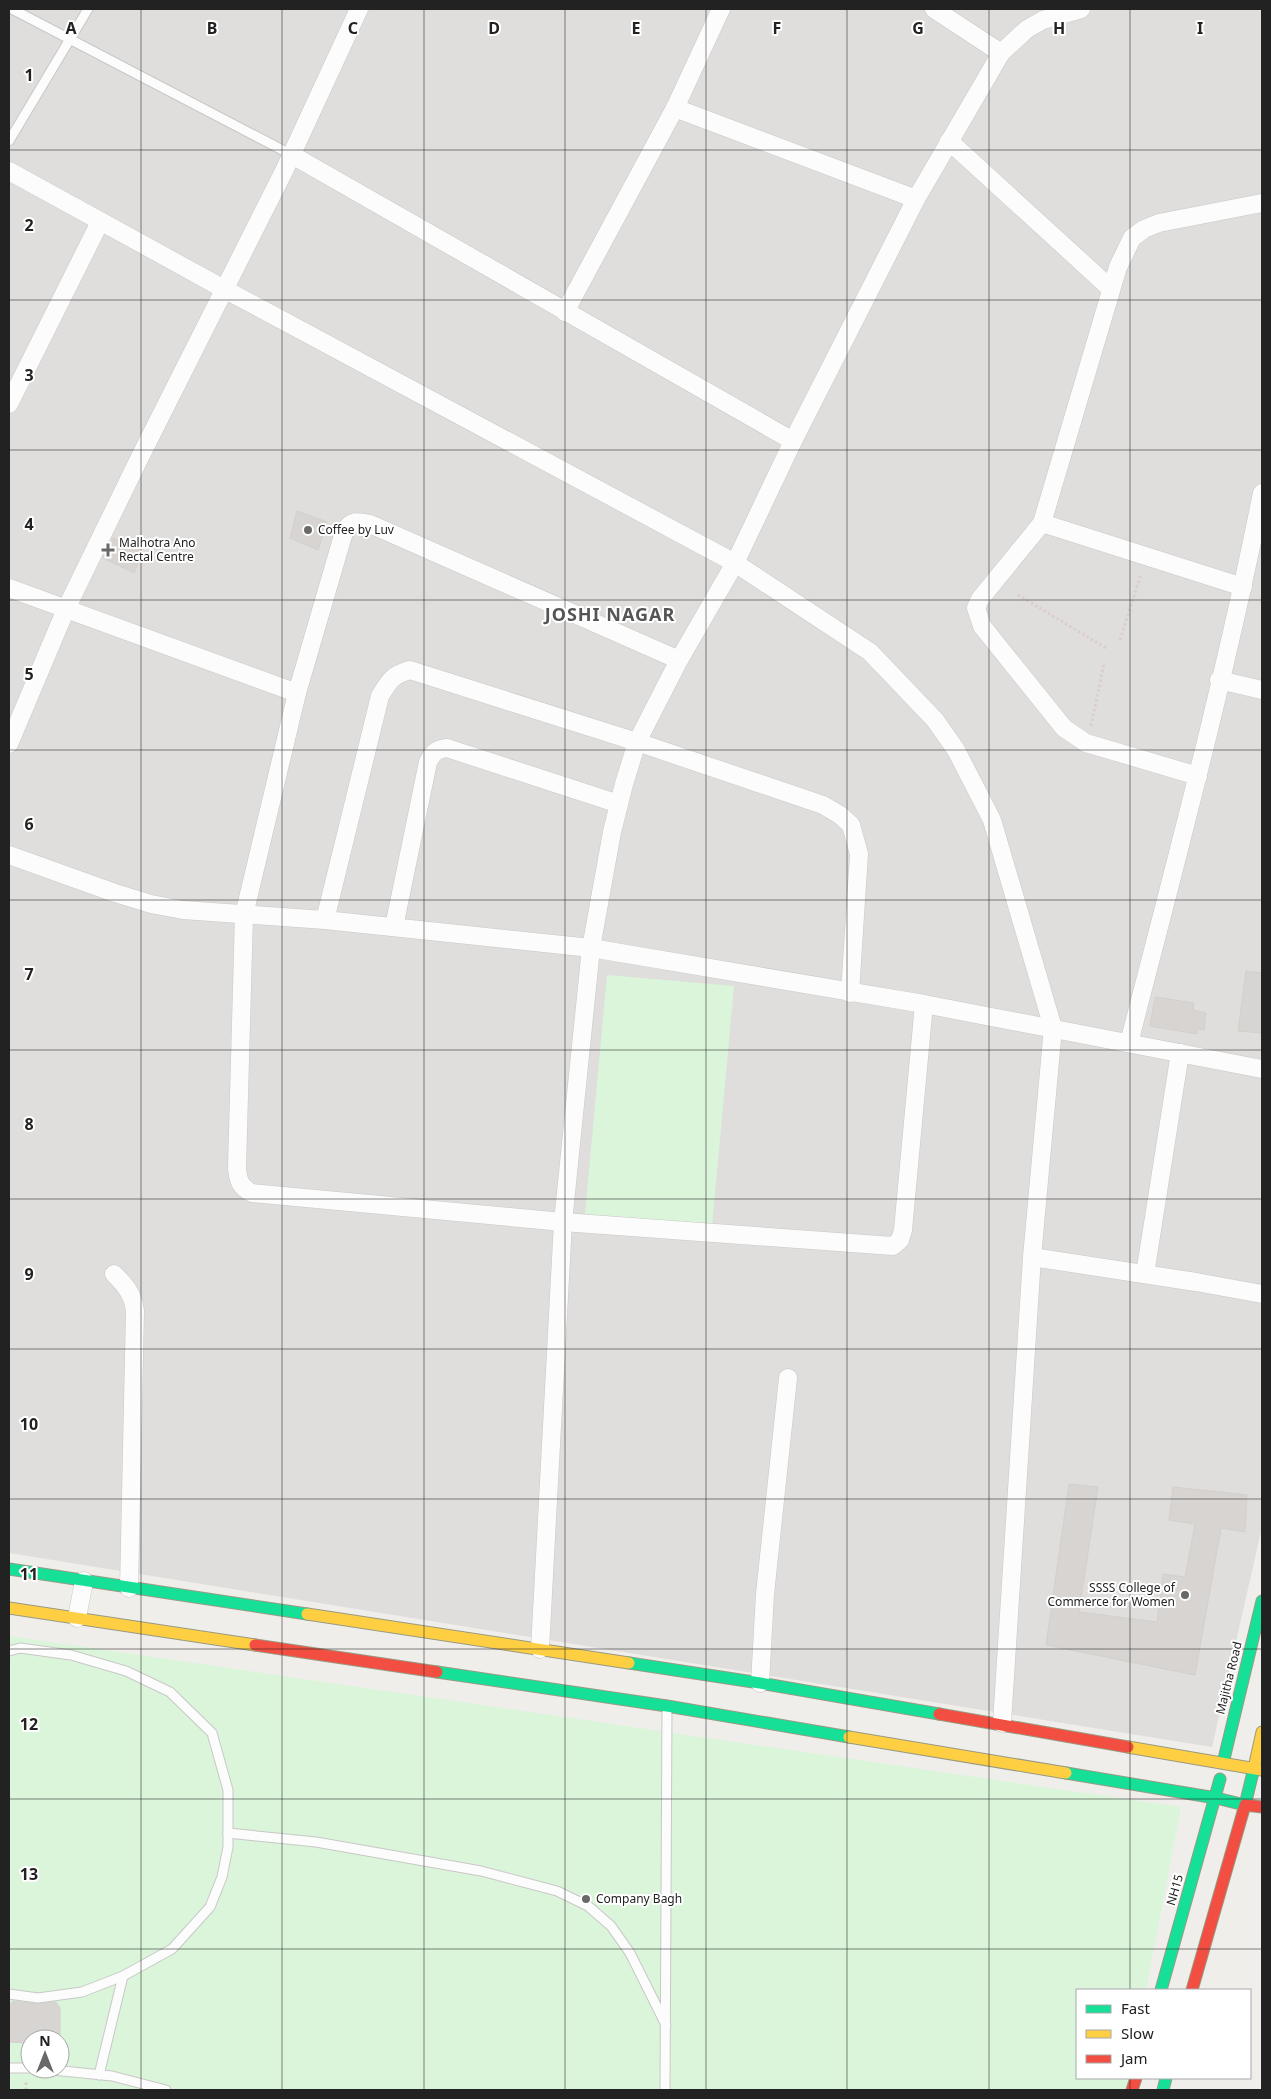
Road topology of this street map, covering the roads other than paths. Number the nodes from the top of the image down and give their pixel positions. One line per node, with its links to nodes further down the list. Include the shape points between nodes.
1 (12, 9): 7 (lane)
2 (88, 9): 7 (lane)
3 (359, 9): 12 (street)
4 (721, 9): 9 (street)
5 (934, 9): 8 (street)
6 (1081, 9): 8 (street, via 1043,20 1027,29)
7 (70, 40): 10 (lane); 12 (lane)
8 (1001, 53): 11 (street)
9 (675, 108): 14 (street); 19 (street)
10 (9, 141)
11 (949, 141): 14 (street); 17 (street)
12 (292, 155): 18 (street); 19 (street)
13 (9, 171): 16 (street)
14 (916, 199): 21 (street)
15 (1262, 203): 17 (street, via 1159,223 1144,229 1132,238 1125,249)
16 (100, 222): 18 (street); 20 (street)
17 (1110, 288): 23 (street)
18 (224, 289): 24 (street); 27 (street)
19 (565, 312): 21 (street)
20 (9, 404)
21 (793, 441): 24 (street)
22 (1262, 493): 25 (street)
23 (1042, 524): 25 (street); 34 (street, via 980,599 976,608 982,626 1073,736 1086,743)
24 (735, 563): 28 (street); 43 (street, via 870,652 935,720 956,750 992,820)
25 (1243, 587): 29 (street)
26 (9, 588): 27 (street)
27 (66, 609): 31 (street); 33 (street)
28 (679, 660): 31 (street, via 357,521 348,524 344,532); 32 (street)
29 (1219, 680): 30 (street); 34 (street)
30 (1262, 690)
31 (297, 693): 37 (street)
32 (637, 742): 35 (street); 38 (street, via 410,670 396,674 380,696); 41 (street, via 823,805 851,825 859,854)
33 (9, 744)
34 (1198, 776): 44 (street)
35 (619, 804): 39 (street, via 447,748 438,749 428,762); 40 (street)
36 (9, 855): 37 (street, via 151,904)
37 (244, 915): 38 (street); 47 (street, via 237,1168 244,1189 252,1193)
38 (325, 920): 39 (street)
39 (394, 927): 40 (street)
40 (591, 948): 41 (street); 47 (street)
41 (850, 993): 42 (street)
42 (924, 1004): 43 (street); 47 (street, via 903,1230 897,1244 885,1247)
43 (1052, 1028): 44 (street); 48 (street)
44 (1129, 1043): 45 (street)
45 (1180, 1053): 46 (street); 50 (street)
46 (1262, 1069)
47 (563, 1222): 59 (street)
48 (1032, 1257): 50 (street); 63 (street)
49 (114, 1274): 55 (street, via 128,1288 135,1311)
50 (1145, 1274): 51 (street)
51 (1262, 1294)
52 (788, 1378): 61 (street, via 765,1594)
53 (9, 1569): 54 (main road)
54 (84, 1581): 55 (main road); 58 (street)
55 (130, 1588): 59 (main road)
56 (1262, 1600): 65 (main road, Majitha Road)
57 (9, 1608): 58 (main road)
58 (77, 1618): 62 (main road)
59 (540, 1649): 61 (main road)
60 (9, 1651): 70 (lane, via 20,1648 71,1655 126,1671 170,1692 212,1732 228,1790)
61 (760, 1683): 63 (main road)
62 (667, 1706): 67 (main road); 75 (lane)
63 (1002, 1723): 65 (main road)
64 (1262, 1732): 66 (main road)
65 (1223, 1763): 66 (main road); 67 (main road, Majitha Road)
66 (1258, 1769): 68 (main road)
67 (1216, 1798): 68 (main road); 72 (main road, NH15)
68 (1245, 1804): 69 (main road); 73 (main road)
69 (1262, 1807)
70 (228, 1833): 71 (lane, via 222,1877 210,1906 172,1950); 75 (lane, via 316,1842 472,1869 557,1891 588,1906 611,1926 634,1961)
71 (123, 1976): 74 (lane, via 82,1992 38,1998); 77 (lane)
72 (1161, 1989)
73 (1192, 1989)
74 (9, 1994)
75 (666, 2025): 79 (lane)
76 (70, 2072): 77 (lane)
77 (99, 2075): 78 (lane)
78 (166, 2090)
79 (665, 2090)

